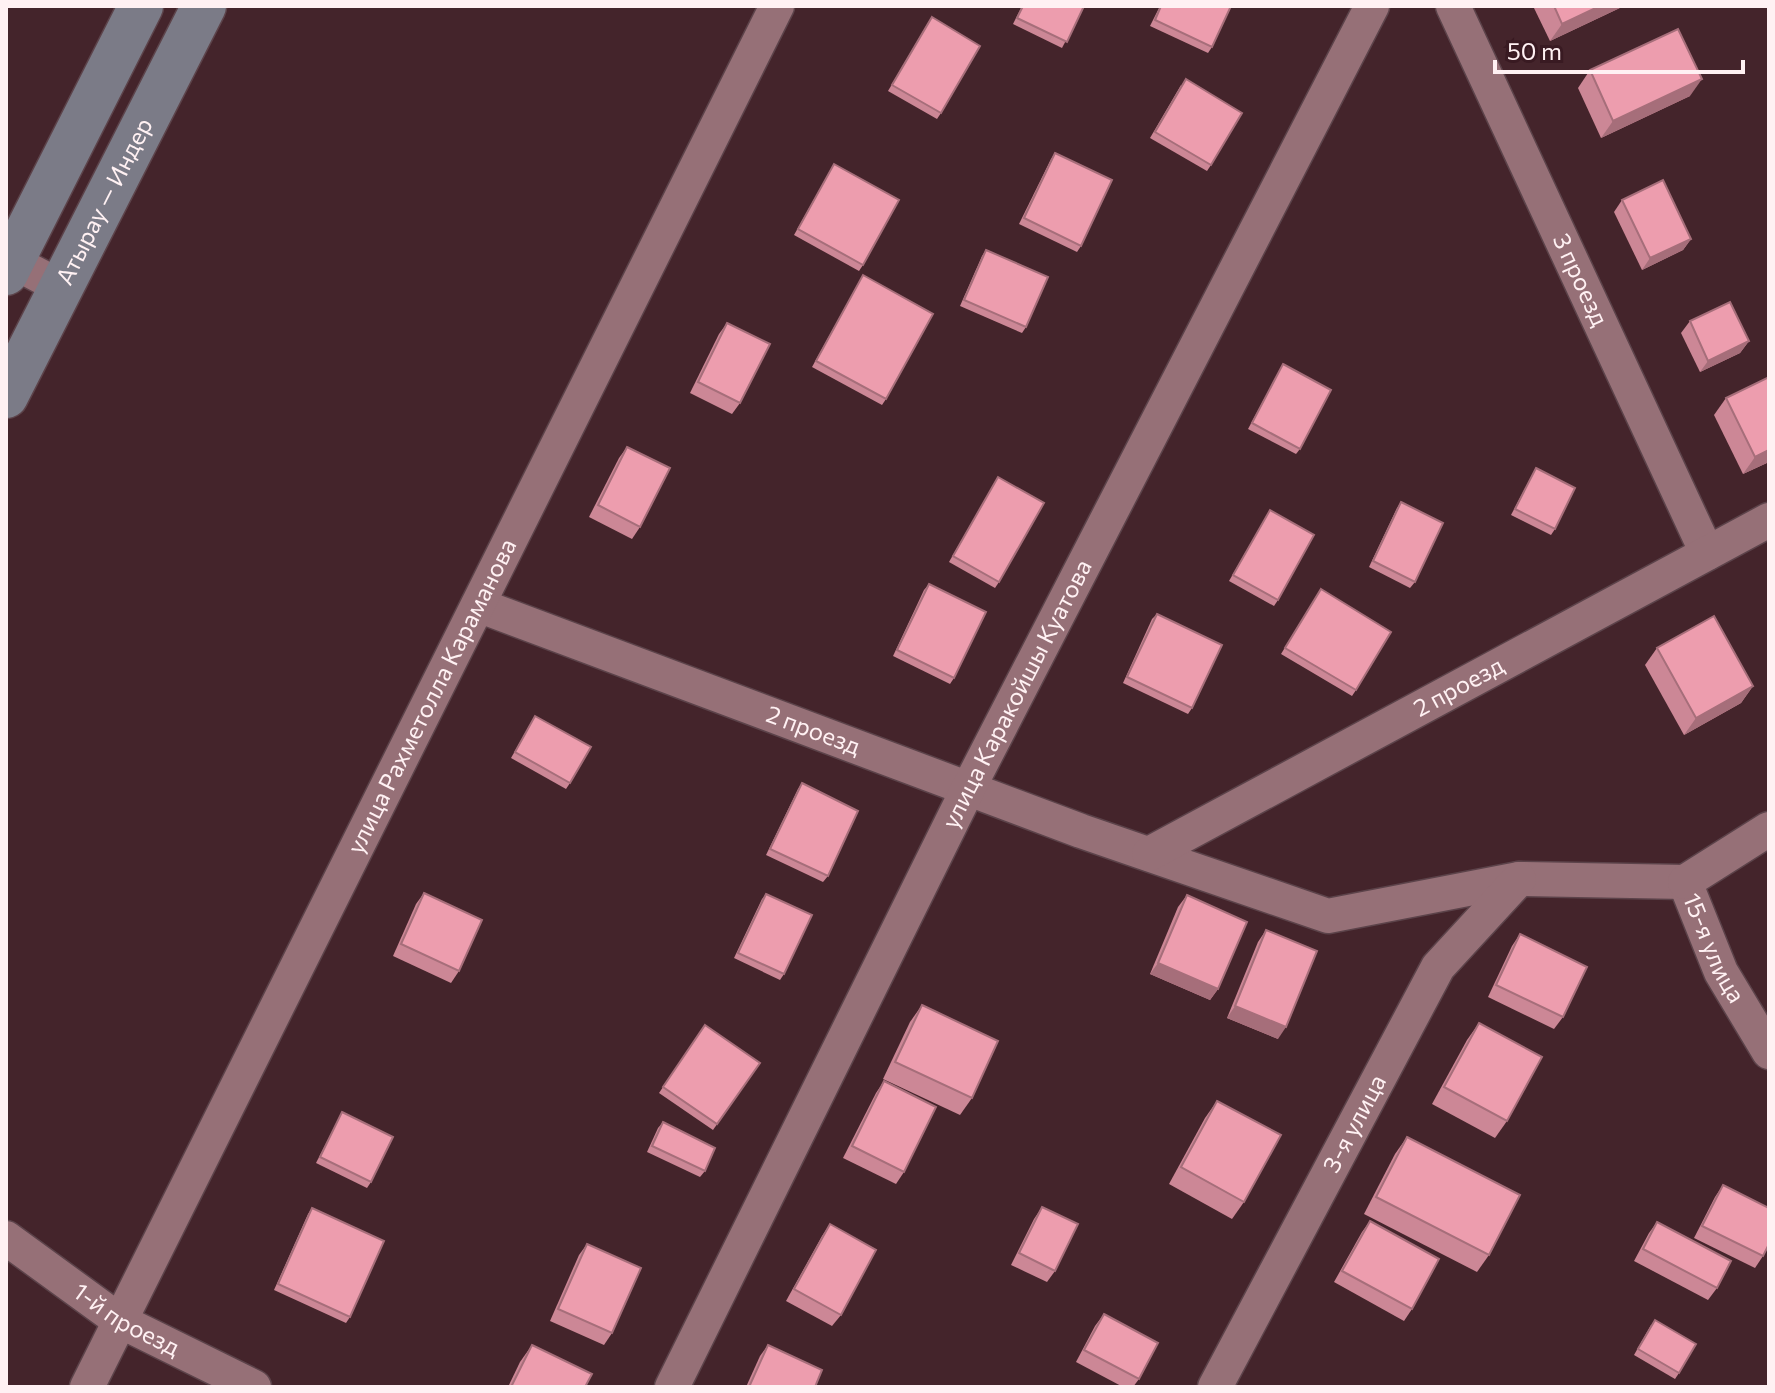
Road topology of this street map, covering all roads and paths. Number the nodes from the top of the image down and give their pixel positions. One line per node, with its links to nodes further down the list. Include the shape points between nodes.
1 (141, 6): 6 (main road)
2 (204, 6): 7 (main road, Атырау — Индер)
3 (777, 6): 11 (street, улица Рахметолла Караманова)
4 (1372, 6): 12 (street, улица Каракойшы Куатова)
5 (1453, 6): 10 (street, 3 проезд)
6 (8, 264): 7 (street)
7 (61, 287): 8 (main road, Атырау — Индер)
8 (6, 396)
9 (1769, 520): 10 (street, 2 проезд)
10 (1707, 553): 14 (street, 2 проезд)
11 (478, 605): 12 (street, 2 проезд); 19 (street, улица Рахметолла Караманова)
12 (968, 789): 14 (street, 2 проезд); 22 (street, улица Каракойшы Куатова)
13 (1769, 829): 16 (street)
14 (1149, 854): 15 (street, 2 проезд, via 1328,916)
15 (1519, 879): 16 (street, 2 проезд); 23 (street, 3-я улица, via 1438,967)
16 (1685, 882): 17 (street, 15-я улица, via 1721,972)
17 (1769, 1052)
18 (6, 1238): 19 (street, 1-й проезд)
19 (120, 1321): 20 (street, улица Рахметолла Караманова); 21 (street, 1-й проезд)
20 (87, 1387)
21 (254, 1387)
22 (672, 1387)
23 (1215, 1387)

